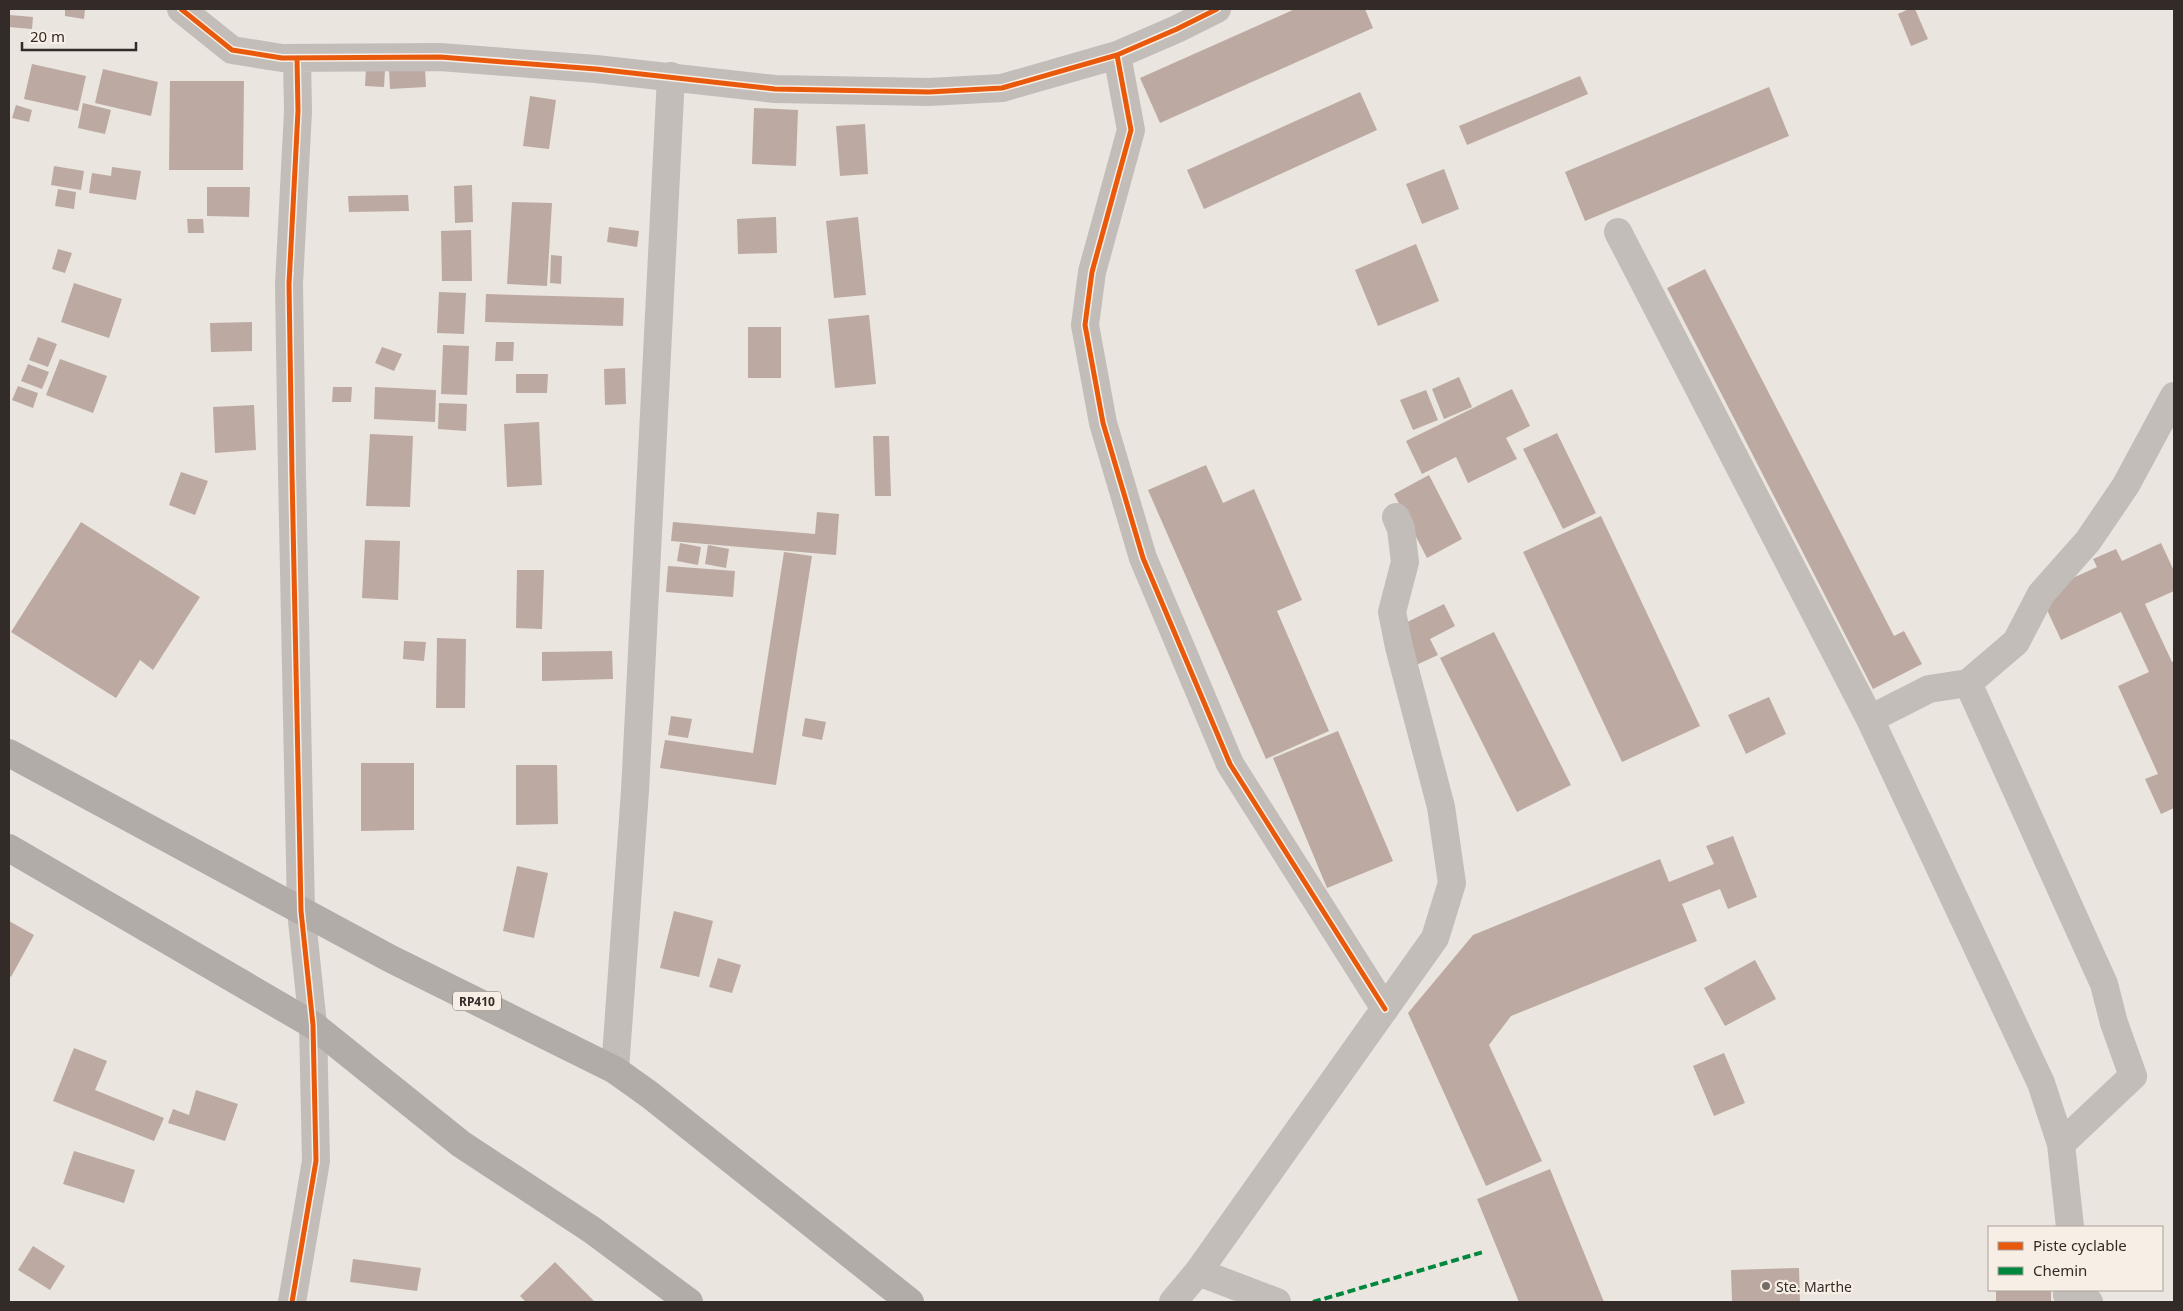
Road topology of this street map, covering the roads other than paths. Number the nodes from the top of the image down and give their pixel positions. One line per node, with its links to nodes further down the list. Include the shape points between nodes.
1 (181, 9): 4 (street, via 232,50)
2 (1217, 9): 3 (street)
3 (1117, 55): 5 (street, via 1002,88 938,92 774,89); 14 (street, via 1131,130 1092,272 1085,325 1103,423 1143,558 1230,764)
4 (297, 59): 5 (street, via 440,57); 13 (street, via 298,111 289,284)
5 (671, 76): 16 (street, via 635,791)
6 (1618, 232): 10 (street)
7 (2174, 396): 9 (street, via 2126,485 2088,541 2040,594 2016,642)
8 (1396, 517): 14 (street, via 1401,529 1405,562 1392,612 1441,807 1452,883 1435,938)
9 (1968, 683): 10 (street, via 1929,690); 17 (street, via 2104,984 2133,1076)
10 (1870, 719): 17 (street, via 2041,1083)
11 (9, 753): 13 (main road, RP410)
12 (9, 848): 15 (main road)
13 (302, 910): 15 (street); 16 (main road, RP410, via 391,959)
14 (1385, 1008): 19 (street)
15 (313, 1025): 20 (street, via 316,1161); 21 (main road, via 461,1144 592,1230)
16 (615, 1070): 22 (main road, RP410)
17 (2061, 1144): 18 (street)
18 (2070, 1226)
19 (1198, 1272): 23 (street); 24 (street)
20 (292, 1302)
21 (689, 1302)
22 (910, 1302)
23 (1173, 1302)
24 (1277, 1302)

